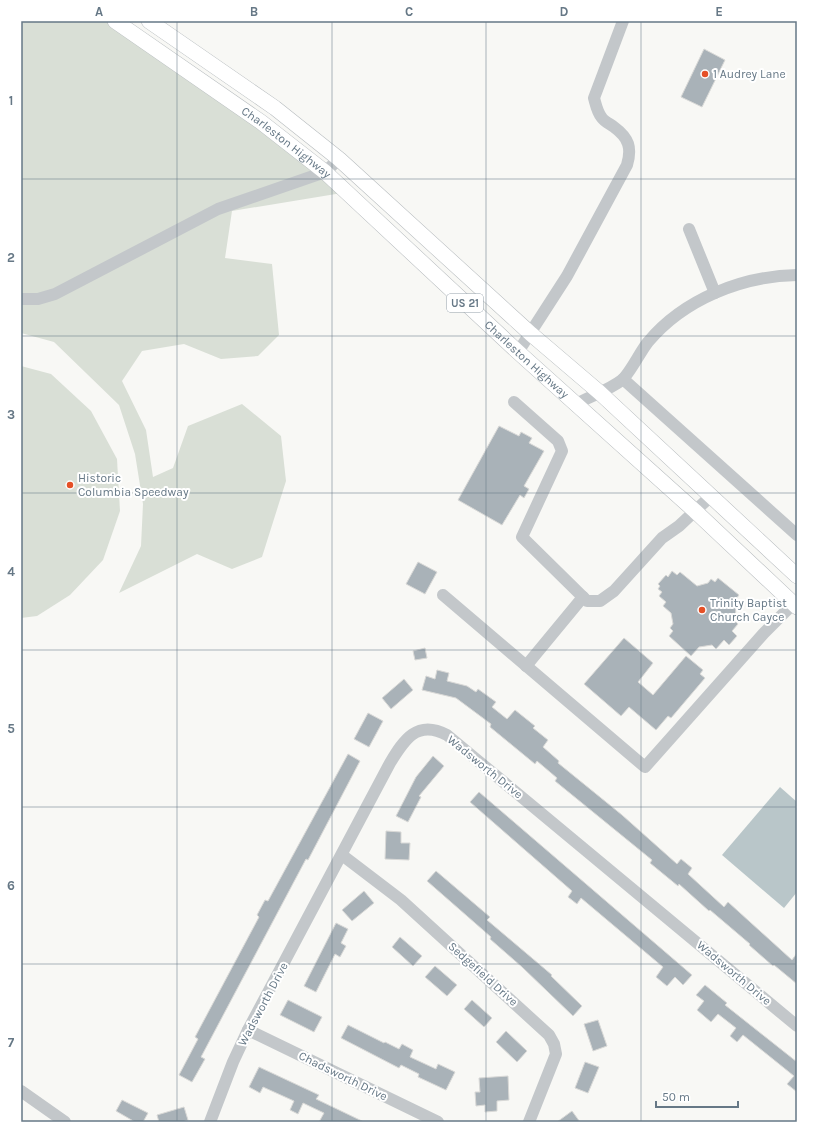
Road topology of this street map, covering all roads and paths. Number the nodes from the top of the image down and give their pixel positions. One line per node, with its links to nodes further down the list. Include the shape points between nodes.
1 (115, 21): 5 (main road, Charleston Highway / US 21, via 261,122)
2 (149, 21): 4 (main road, Charleston Highway / US 21, via 275,108)
3 (623, 21): 10 (street, via 594,98 602,119 627,141 631,152 627,165 567,276)
4 (339, 159): 5 (street); 10 (main road, Charleston Highway / US 21)
5 (326, 172): 9 (street, via 218,209 55,294 38,299); 11 (main road, Charleston Highway / US 21)
6 (689, 229): 8 (street)
7 (797, 275): 8 (street, via 752,280)
8 (715, 293): 12 (street, via 683,311 656,333)
9 (21, 299)
10 (531, 334): 11 (street); 13 (main road, Charleston Highway / US 21)
11 (518, 352): 15 (main road, Charleston Highway / US 21)
12 (623, 379): 13 (street); 18 (street)
13 (599, 392): 15 (street); 16 (main road, Charleston Highway / US 21)
14 (514, 402): 21 (street, via 558,440 562,451 522,537)
15 (576, 404): 17 (main road, Charleston Highway / US 21)
16 (711, 496): 17 (street); 19 (main road, Charleston Highway / US 21)
17 (695, 511): 21 (street, via 680,526 662,538 614,591 600,601 587,602); 22 (main road, Charleston Highway / US 21)
18 (797, 535)
19 (797, 576)
20 (443, 595): 23 (street)
21 (583, 597): 23 (street)
22 (795, 606): 23 (street, via 764,633 645,767)
23 (526, 666)
24 (342, 855): 25 (street, Wadsworth Drive, via 396,753 411,734 425,728 436,729 459,745); 26 (street, Wadsworth Drive); 31 (street, Sedgefield Drive, via 401,900 549,1035 556,1054)
25 (797, 1026)
26 (248, 1030): 29 (street, Wadsworth Drive); 30 (street, Chadsworth Drive)
27 (21, 1091): 28 (street)
28 (65, 1122)
29 (210, 1122)
30 (438, 1122)
31 (529, 1122)

